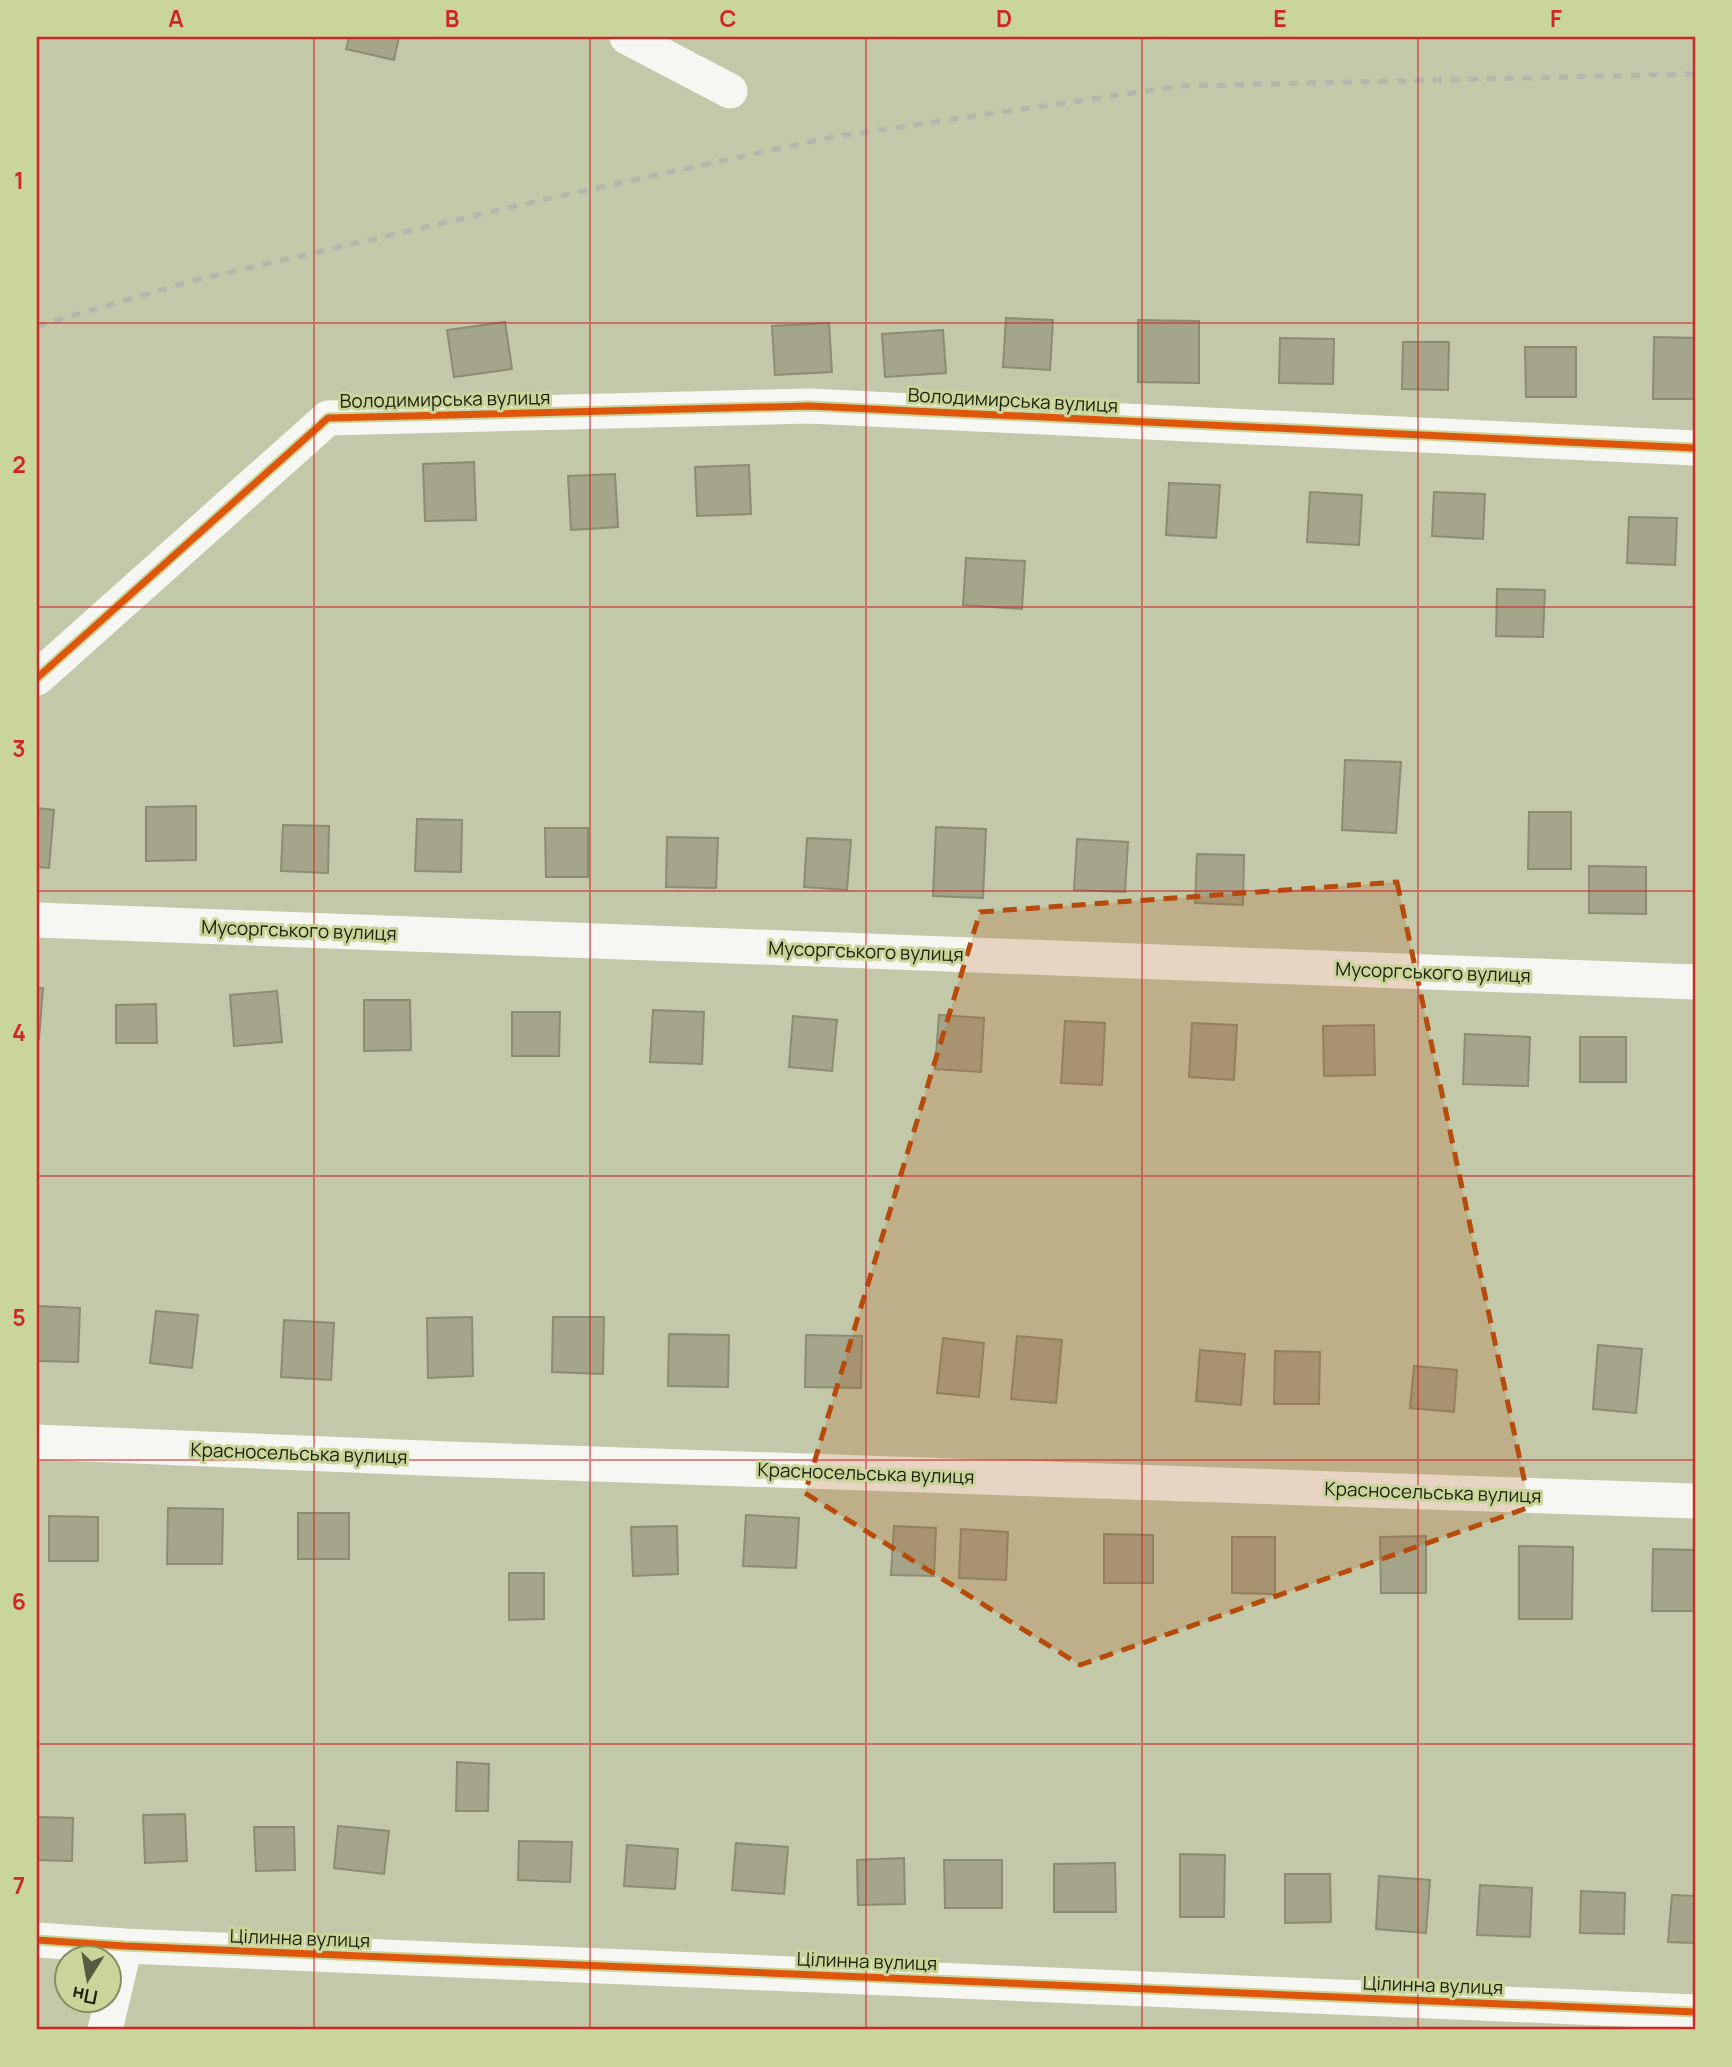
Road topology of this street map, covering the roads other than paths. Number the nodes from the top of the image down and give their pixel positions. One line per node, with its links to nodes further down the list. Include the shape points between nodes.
1 (627, 37): 2 (street)
2 (730, 91)
3 (1695, 448): 4 (street, Володимирська вулиця, via 810,406 328,418)
4 (37, 678)
5 (37, 920): 6 (street, Мусоргського вулиця)
6 (1695, 982)
7 (37, 1442): 8 (street, Красносельська вулиця)
8 (1695, 1501)
9 (37, 1941): 10 (street, Цілинна вулиця)
10 (125, 1946): 11 (street, Цілинна вулиця); 12 (street)
11 (1695, 2012)
12 (105, 2030)

